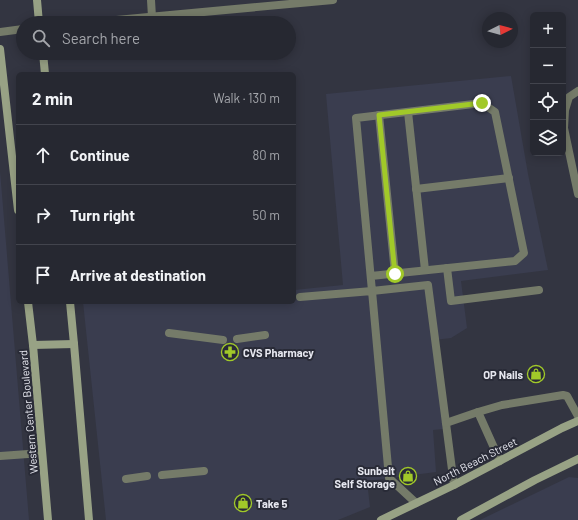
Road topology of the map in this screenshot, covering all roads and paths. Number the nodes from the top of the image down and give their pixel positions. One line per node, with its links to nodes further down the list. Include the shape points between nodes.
1 (37, 0): 4 (main road)
2 (151, 0): 5 (street)
3 (327, 0): 6 (street)
4 (38, 16)
5 (152, 16)
6 (162, 16)
7 (16, 30): 8 (street)
8 (0, 32)
9 (0, 48): 17 (main road)
10 (44, 60): 11 (main road)
11 (45, 72)
12 (578, 91): 18 (street, via 569,98 564,128)
13 (408, 112): 14 (street); 15 (street, via 482,103 495,112); 16 (street)
14 (379, 115): 21 (street); 22 (street, via 356,118)
15 (509, 178): 16 (street); 19 (street, via 524,252 515,260)
16 (416, 189): 20 (street)
17 (16, 192)
18 (578, 194)
19 (448, 268): 20 (street); 23 (street, via 451,301)
20 (425, 270): 21 (street)
21 (395, 274): 22 (street)
22 (371, 276): 24 (street)
23 (539, 290)
24 (372, 291): 25 (street); 37 (street, via 428,285); 47 (street, via 389,478)
25 (300, 297)
26 (28, 304): 33 (main road, Western Center Boulevard)
27 (70, 304): 32 (main road)
28 (169, 333): 31 (street)
29 (265, 335): 30 (street)
30 (237, 339)
31 (223, 340)
32 (74, 344): 33 (main road); 49 (main road)
33 (33, 345): 38 (main road, Western Center Boulevard)
34 (478, 412): 35 (street, via 502,405 563,395 567,396); 37 (street); 41 (street)
35 (578, 416)
36 (578, 421): 41 (main road, North Beach Street)
37 (446, 423): 46 (street)
38 (42, 453): 39 (street); 48 (main road, Western Center Boulevard)
39 (0, 456)
40 (578, 459): 51 (main road)
41 (500, 461): 46 (main road, North Beach Street)
42 (204, 471): 43 (street)
43 (162, 475)
44 (147, 476): 45 (street)
45 (126, 479)
46 (454, 485): 47 (main road, North Beach Street)
47 (416, 503): 50 (main road, North Beach Street)
48 (48, 520)
49 (89, 520)
50 (381, 520)
51 (461, 520)

